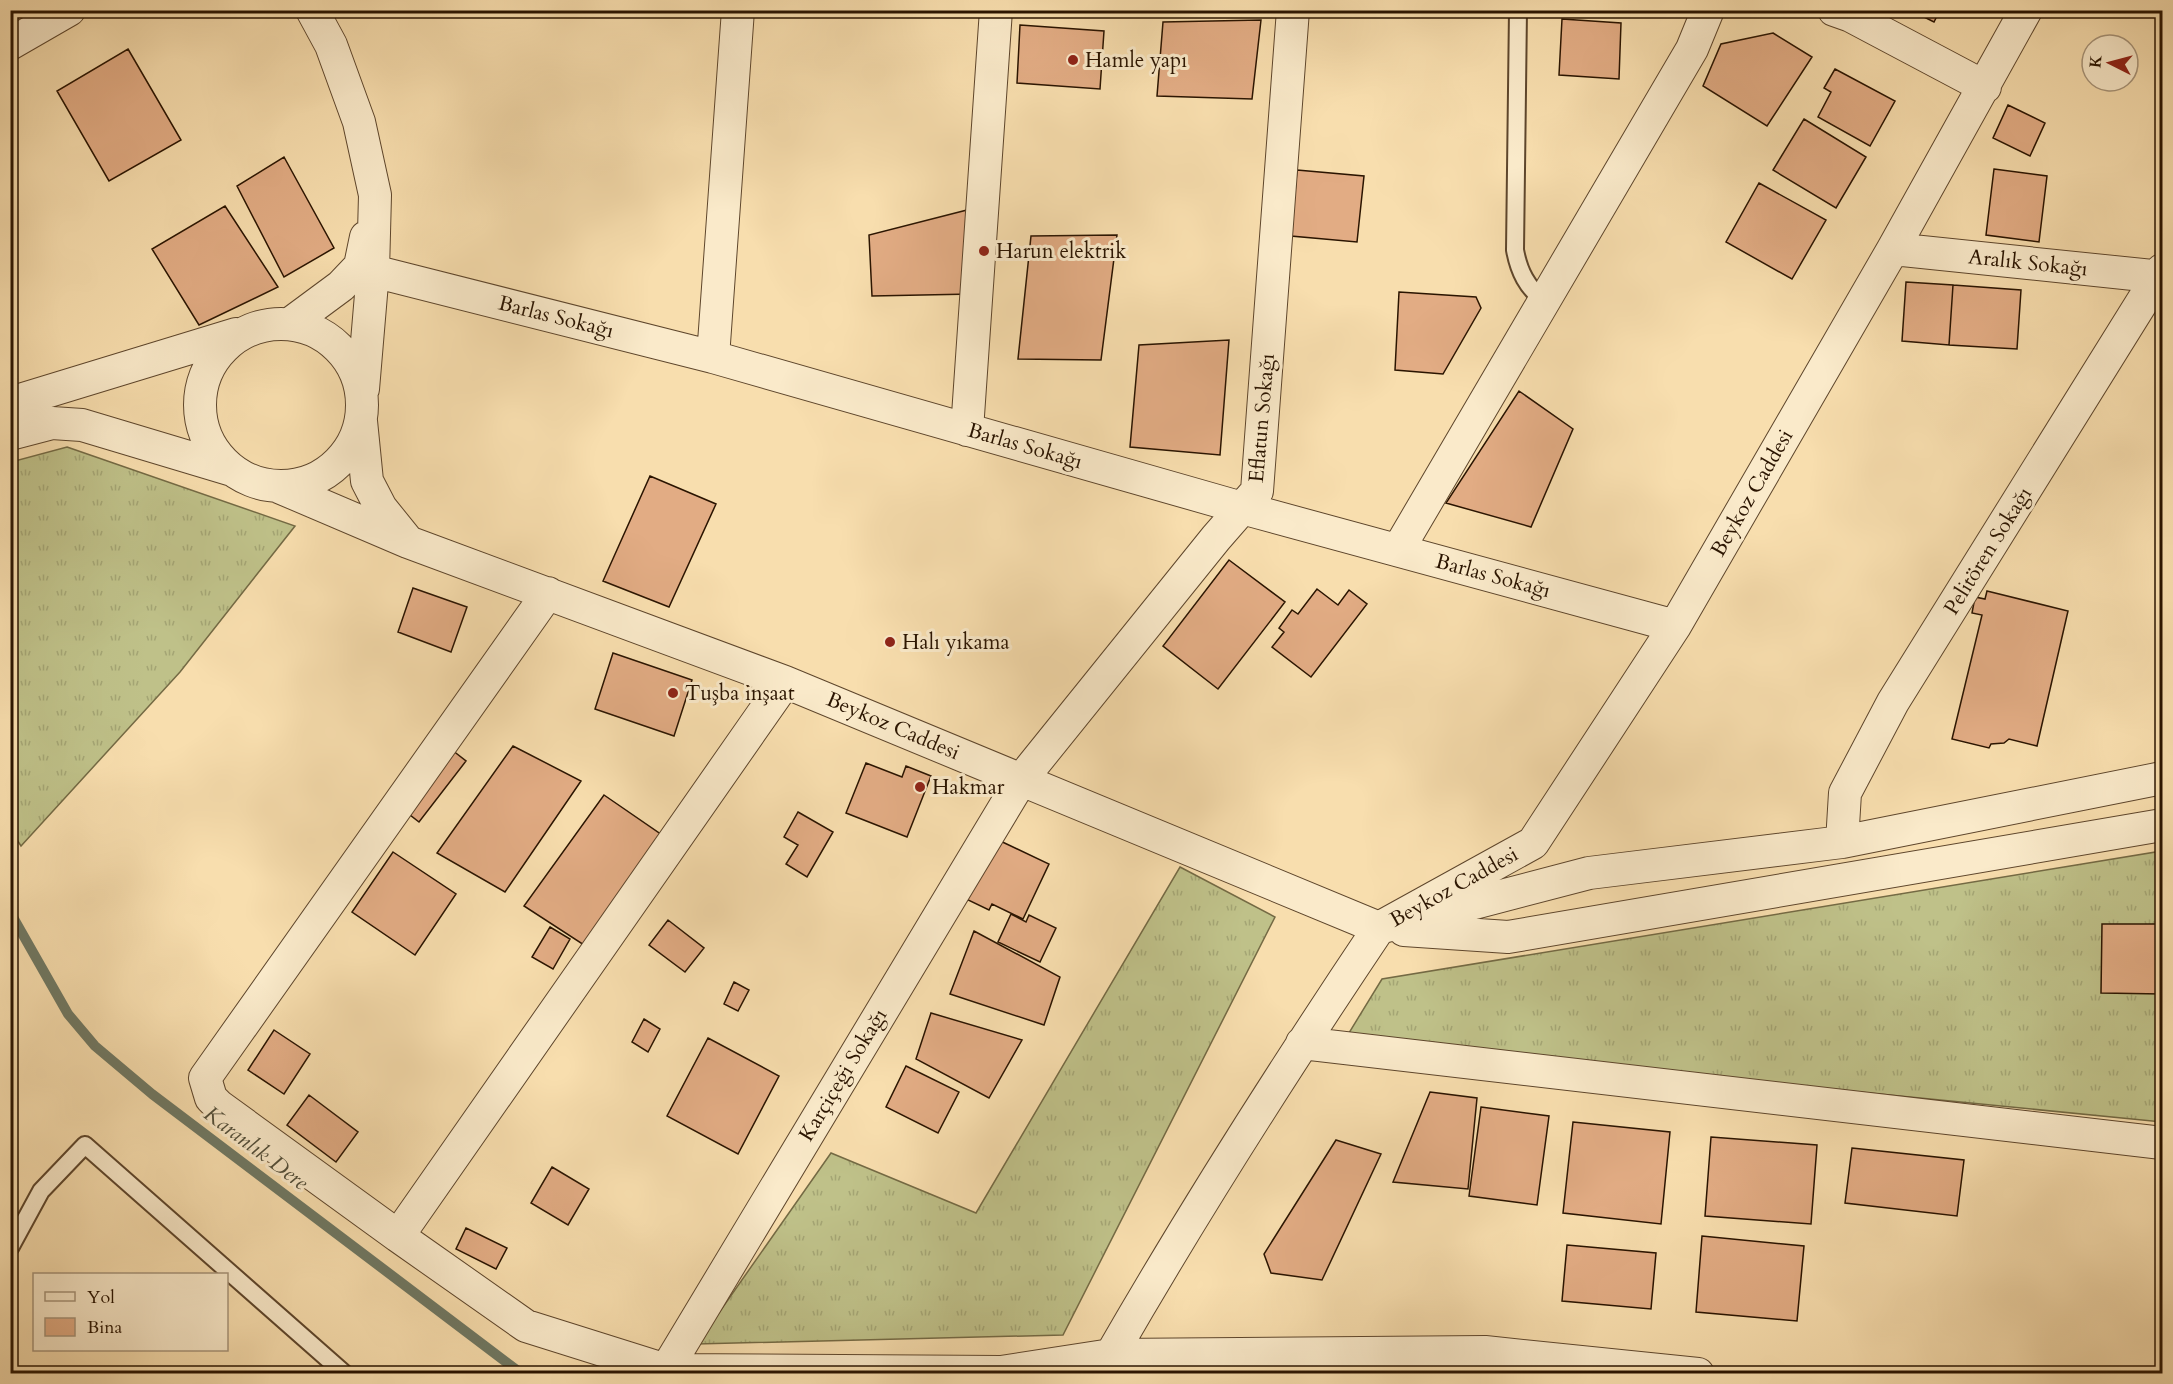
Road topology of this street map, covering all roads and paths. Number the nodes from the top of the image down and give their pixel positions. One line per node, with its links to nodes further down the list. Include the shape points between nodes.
1 (69, 10): 10 (street)
2 (312, 10): 12 (street, via 331,45 359,122)
3 (738, 10): 19 (street)
4 (996, 10): 22 (street)
5 (1293, 10): 26 (street, Eflatun Sokağı, via 1257,491)
6 (1518, 10): 16 (lane, via 1515,250 1518,268 1527,284)
7 (1708, 10): 16 (street, via 1692,49)
8 (1834, 10): 11 (street)
9 (2026, 10): 11 (street, Beykoz Caddesi)
10 (10, 44)
11 (1985, 87): 13 (street, Beykoz Caddesi)
12 (375, 195): 14 (street); 17 (street, via 360,266 341,286)
13 (1893, 249): 15 (street, Aralık Sokağı); 30 (street, Beykoz Caddesi)
14 (373, 271): 19 (street, Barlas Sokağı); 21 (street)
15 (2161, 275): 35 (street, Pelitören Sokağı, via 1893,702 1845,793)
16 (1544, 301): 28 (street)
17 (291, 323): 18 (street, via 269,323); 21 (street, via 313,329 348,357 358,377)
18 (243, 332): 20 (street); 24 (street, via 221,349 206,372 200,398 202,426 213,450)
19 (713, 357): 22 (street, Barlas Sokağı)
20 (10, 403)
21 (362, 410): 25 (street, via 353,443 340,461 301,484); 27 (street, via 368,482 381,508)
22 (967, 430): 26 (street, Barlas Sokağı)
23 (10, 434): 24 (street, via 52,423 82,425)
24 (232, 470): 25 (street, via 257,483)
25 (279, 487): 27 (street, Beykoz Caddesi)
26 (1242, 508): 28 (street, Barlas Sokağı); 33 (street, Eflatun Sokağı)
27 (408, 542): 29 (street, Beykoz Caddesi)
28 (1398, 550): 30 (street, Barlas Sokağı)
29 (548, 593): 31 (street, Beykoz Caddesi); 39 (street, via 205,1078 211,1098 219,1106)
30 (1675, 626): 36 (street, Beykoz Caddesi, via 1533,843)
31 (785, 682): 33 (street, Beykoz Caddesi); 39 (street)
32 (2163, 778): 35 (street)
33 (1021, 780): 36 (street, Beykoz Caddesi); 42 (street, Karçiçeği Sokağı)
34 (2163, 825): 36 (street, via 1508,937)
35 (1842, 842): 36 (street, via 1589,873)
36 (1379, 928): 37 (street)
37 (1302, 1043): 38 (street); 41 (street)
38 (2163, 1143)
39 (398, 1236): 42 (street, via 525,1326)
40 (10, 1248): 43 (lane, via 41,1191 85,1145)
41 (1111, 1355): 42 (street, via 1001,1372); 44 (street, via 1485,1352)
42 (666, 1370)
43 (345, 1374)
44 (1698, 1374)

